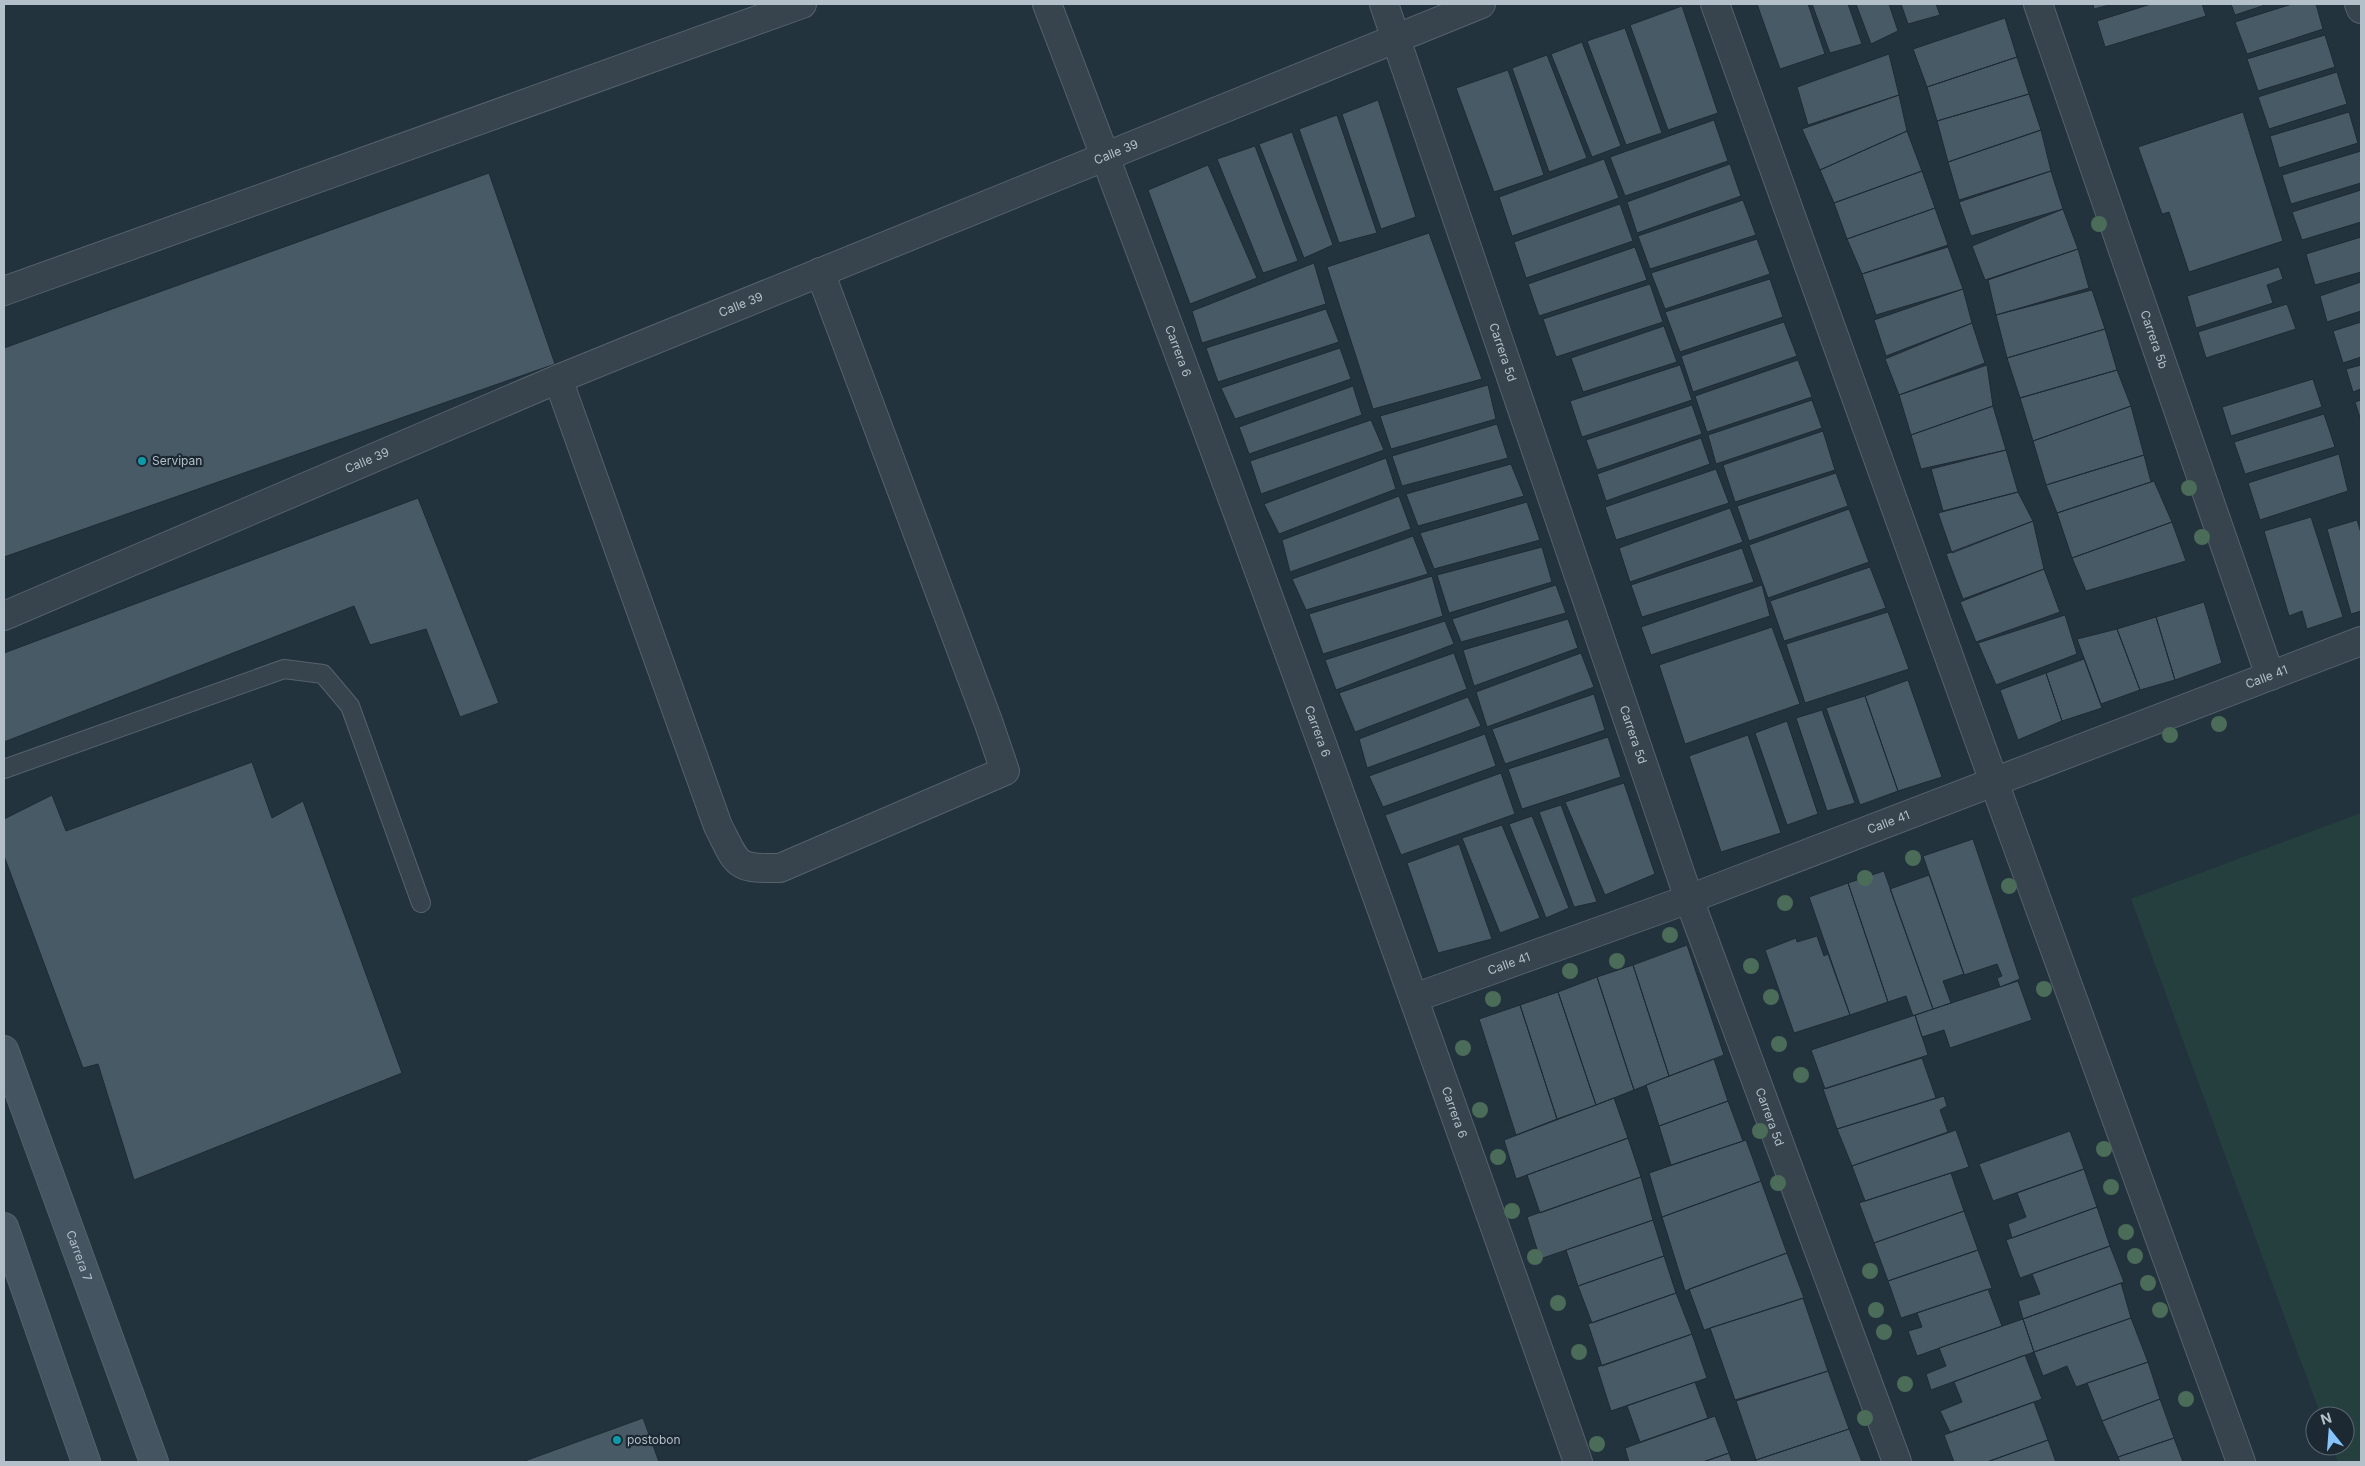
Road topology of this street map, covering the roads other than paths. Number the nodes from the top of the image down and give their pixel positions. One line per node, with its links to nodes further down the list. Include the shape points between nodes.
1 (802, 4): 12 (street)
2 (1047, 4): 10 (street, Carrera 6)
3 (1384, 4): 9 (street, Carrera 5d)
4 (1481, 4): 9 (street, Calle 39)
5 (1715, 4): 18 (street)
6 (2038, 4): 16 (street, Carrera 5b)
7 (2359, 4): 8 (street)
8 (2361, 10)
9 (1396, 38): 10 (street, Calle 39); 19 (street, Carrera 5d)
10 (1106, 156): 11 (street, Calle 39); 21 (street, Carrera 6)
11 (820, 272): 13 (street, Calle 39); 13 (street, via 1005,771 780,868 749,868 735,859 718,826)
12 (4, 291)
13 (558, 379): 14 (street, Calle 39)
14 (4, 616)
15 (2361, 641): 16 (street, Calle 41)
16 (2270, 676): 18 (street, Calle 41)
17 (4, 769): 20 (lane, via 284,669 323,674 350,706)
18 (1994, 782): 19 (street, Calle 41); 28 (street)
19 (1689, 899): 21 (street, Calle 41); 27 (street, Carrera 5d)
20 (421, 903)
21 (1414, 998): 26 (street, Carrera 6)
22 (4, 1050): 25 (main road, Carrera 7)
23 (4, 1227): 24 (main road)
24 (86, 1462)
25 (154, 1462)
26 (1578, 1462)
27 (1897, 1462)
28 (2240, 1462)

